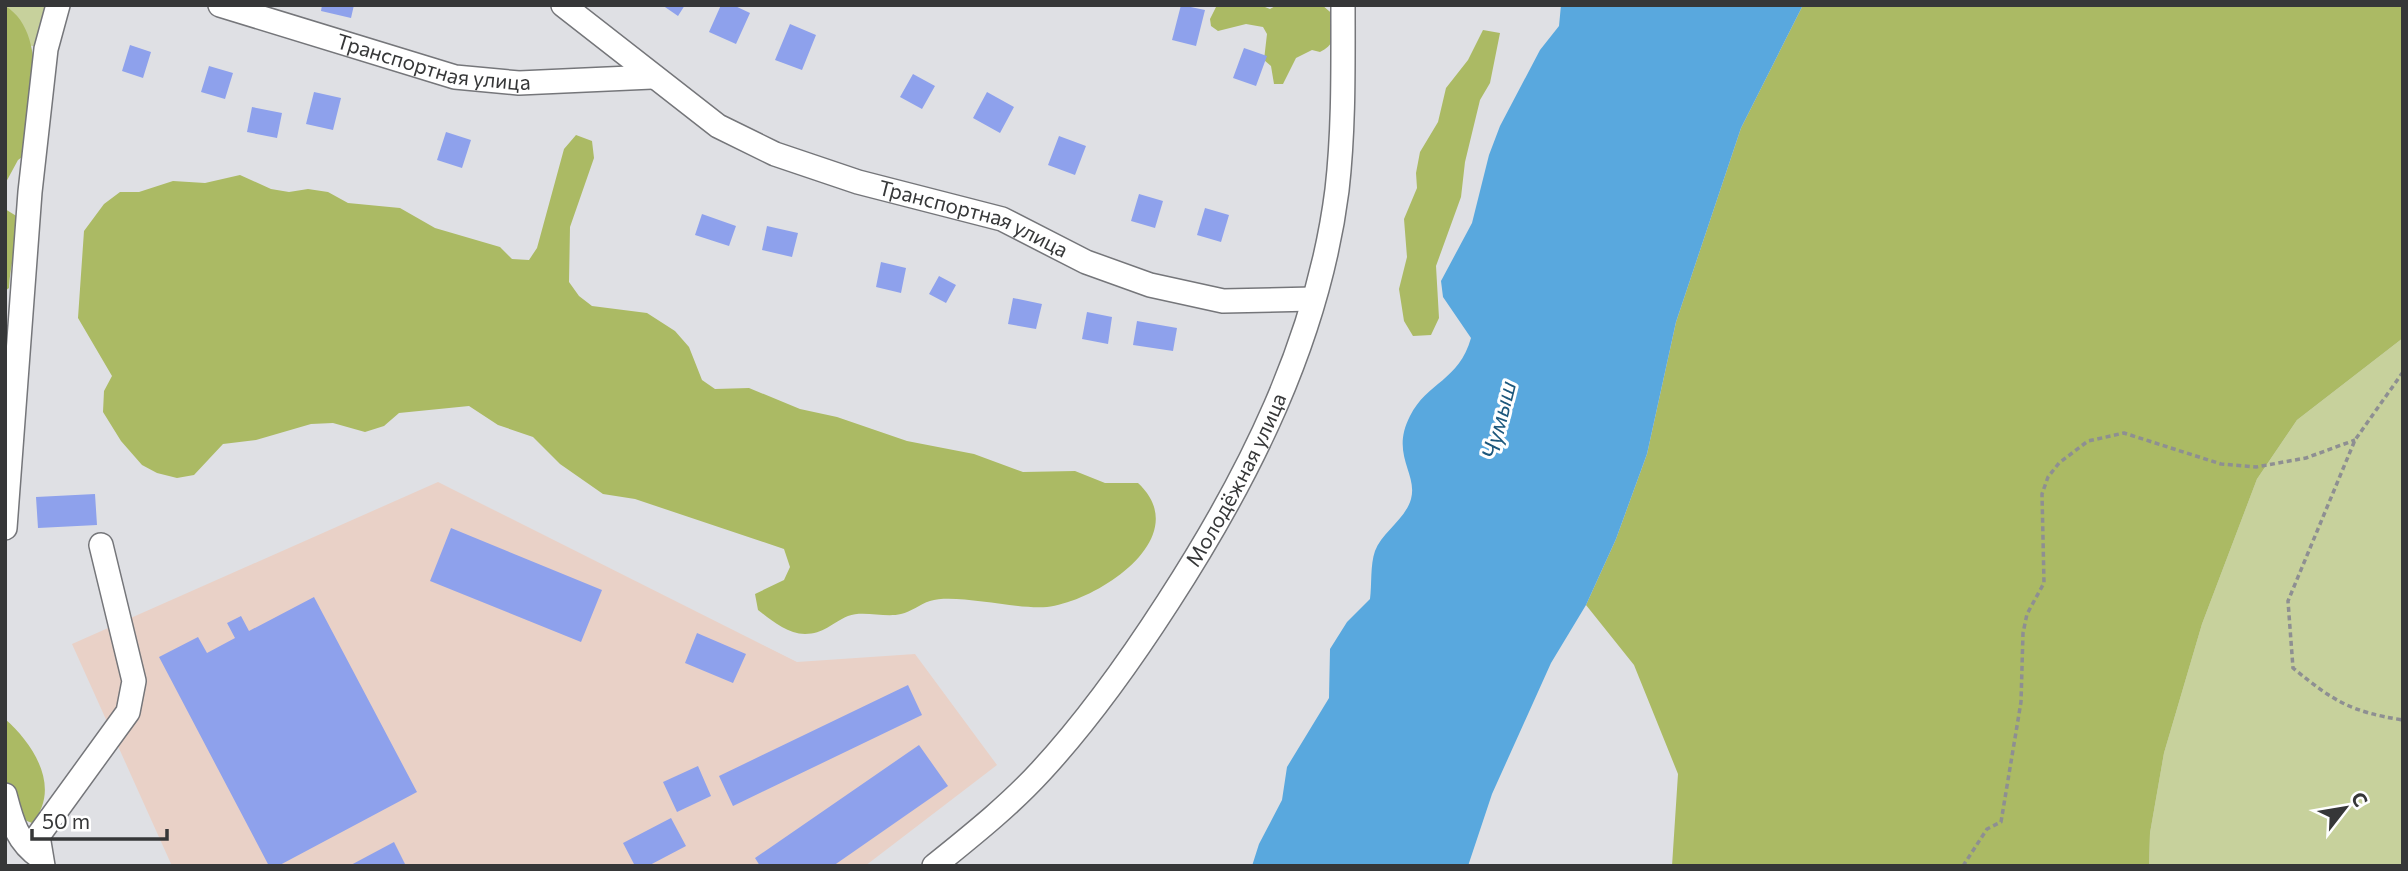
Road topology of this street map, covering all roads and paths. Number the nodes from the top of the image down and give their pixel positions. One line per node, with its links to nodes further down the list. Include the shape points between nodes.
1 (58, 5): 9 (street, via 46,49 30,192)
2 (220, 5): 5 (street, Транспортная улица, via 455,77 519,83)
3 (563, 5): 5 (street, Транспортная улица)
4 (1343, 5): 6 (street, Молодёжная улица, via 1337,190)
5 (652, 77): 6 (street, Транспортная улица, via 718,126 775,154 858,182 1002,219 1087,262 1150,285 1223,301)
6 (1313, 299): 14 (street, Молодёжная улица, via 1281,400 1257,449 1134,654 1039,774)
7 (2403, 372): 8 (path)
8 (2355, 440): 11 (path, via 2288,601 2293,668 2332,699); 15 (path, via 2306,458 2256,467 2221,464 2124,432 2088,440 2059,463 2042,494 2044,583 2025,624 2021,702 2001,822 1987,829)
9 (5, 528)
10 (101, 545): 13 (street, via 134,681 128,712)
11 (2403, 720)
12 (5, 795): 13 (street, via 15,830)
13 (29, 854)
14 (934, 866)
15 (1963, 866)

